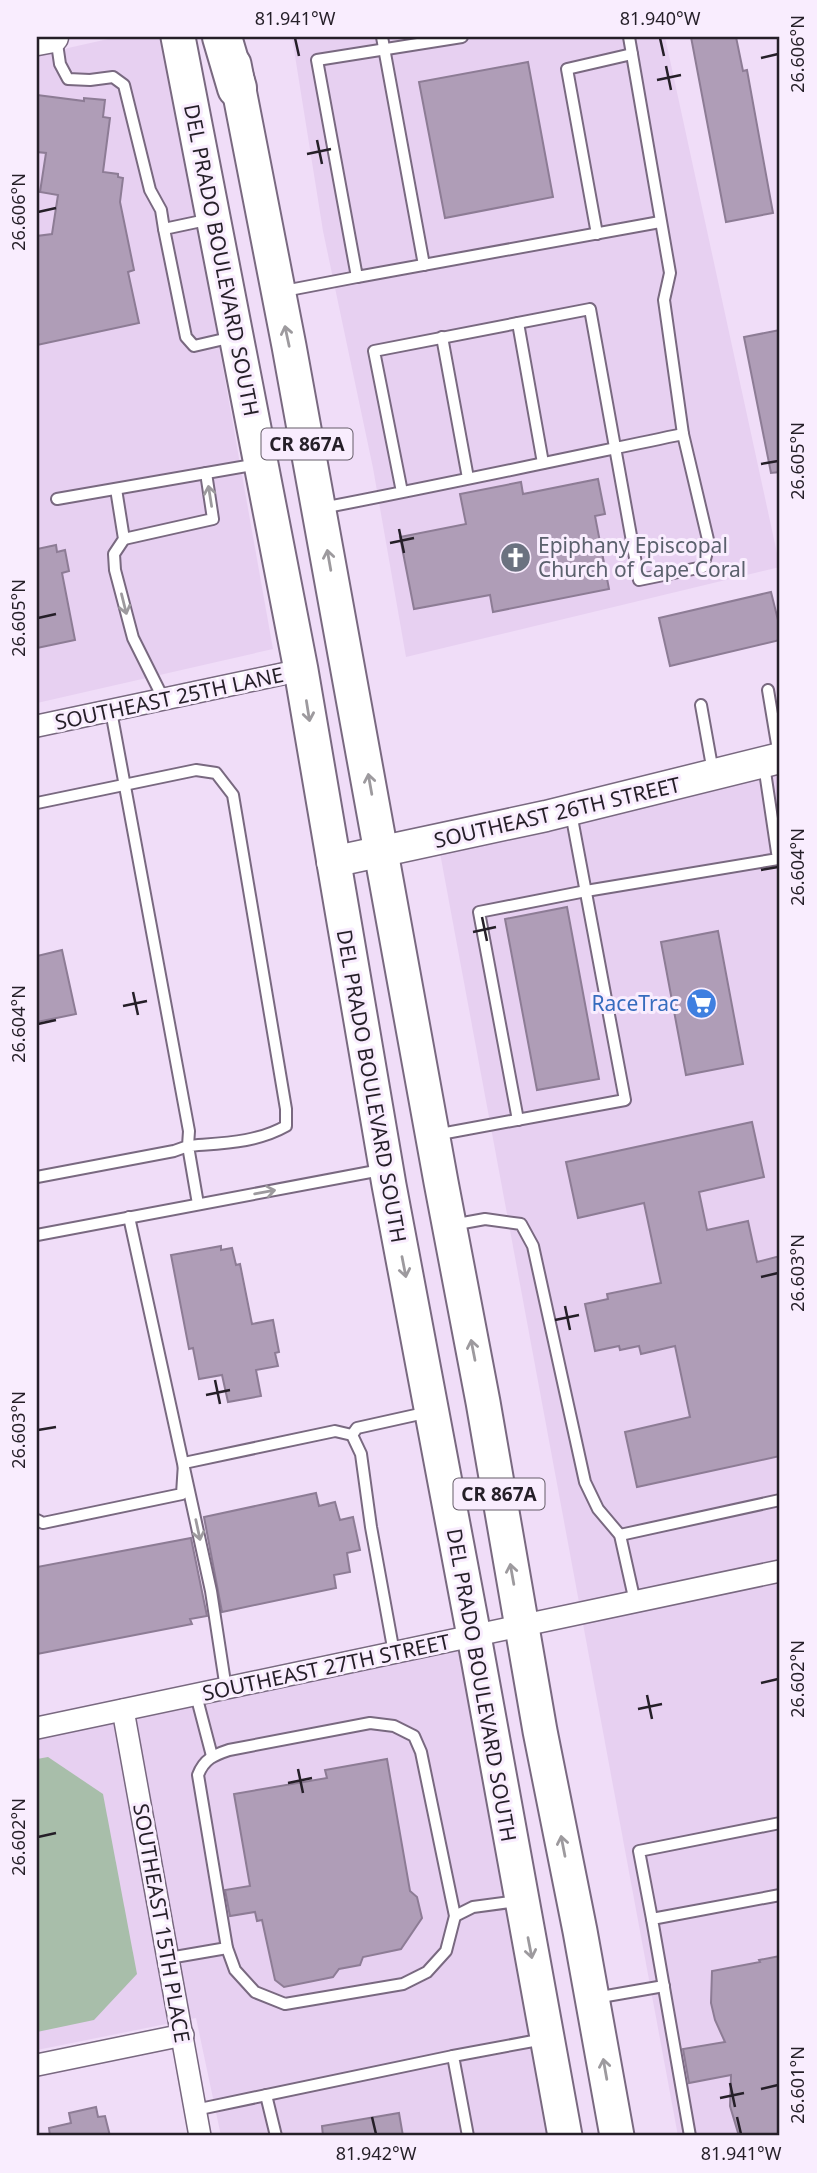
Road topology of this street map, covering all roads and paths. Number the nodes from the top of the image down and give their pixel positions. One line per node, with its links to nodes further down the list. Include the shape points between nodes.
1 (54, 37): 6 (street); 12 (lane, via 68,79 113,78 124,85)
2 (178, 37): 10 (main road, DEL PRADO BOULEVARD SOUTH / CR 867A)
3 (382, 37): 7 (lane)
4 (462, 37): 7 (lane)
5 (629, 37): 9 (lane)
6 (37, 40)
7 (385, 49): 14 (lane); 15 (lane, via 317,60)
8 (233, 51): 16 (main road, CR 867A)
9 (632, 54): 11 (lane); 13 (lane, via 567,69)
10 (214, 219): 12 (lane); 18 (main road, DEL PRADO BOULEVARD SOUTH / CR 867A)
11 (660, 222): 13 (lane); 20 (lane, via 670,273 664,300)
12 (164, 229): 18 (lane, via 186,337 194,346)
13 (597, 233): 14 (lane)
14 (424, 265): 15 (lane)
15 (356, 277): 16 (lane)
16 (278, 292): 29 (main road, CR 867A, one-way to 16)
17 (518, 323): 19 (lane); 21 (lane, via 590,309); 22 (lane)
18 (236, 336): 23 (main road, DEL PRADO BOULEVARD SOUTH / CR 867A)
19 (442, 337): 25 (lane); 27 (lane, via 374,351)
20 (683, 435): 21 (lane); 21 (lane, via 709,544 703,567 639,580)
21 (615, 449): 22 (lane)
22 (543, 463): 25 (lane)
23 (261, 464): 24 (lane); 31 (main road, DEL PRADO BOULEVARD SOUTH / CR 867A)
24 (206, 473): 26 (lane); 30 (lane, one-way to 24, via 213,519)
25 (468, 478): 27 (lane)
26 (116, 489): 28 (lane); 30 (lane)
27 (402, 492): 29 (lane)
28 (58, 499)
29 (319, 509): 42 (main road, CR 867A, one-way to 29)
30 (124, 539): 33 (lane, one-way to 33, via 114,554 115,570 133,638)
31 (302, 670): 33 (street, SOUTHEAST 25TH LANE); 43 (main road, DEL PRADO BOULEVARD SOUTH / CR 867A, one-way to 43)
32 (768, 690): 37 (lane)
33 (163, 698): 35 (street, SOUTHEAST 25TH LANE)
34 (701, 705): 38 (lane)
35 (111, 710): 36 (street, SOUTHEAST 25TH LANE); 39 (lane)
36 (37, 726)
37 (774, 760): 38 (street, SOUTHEAST 26TH STREET); 44 (lane, via 778,859)
38 (713, 775): 41 (street, SOUTHEAST 26TH STREET)
39 (125, 785): 40 (lane); 47 (lane, via 189,1131); 47 (lane, via 196,770 216,773 233,795 286,1126 270,1136)
40 (37, 803)
41 (571, 810): 42 (street, SOUTHEAST 26TH STREET); 44 (lane)
42 (382, 851): 43 (street, SOUTHEAST 26TH STREET); 46 (main road, CR 867A)
43 (332, 862): 48 (main road, DEL PRADO BOULEVARD SOUTH / CR 867A)
44 (586, 891): 45 (lane, via 480,912); 45 (lane, via 625,1100)
45 (519, 1120): 46 (lane)
46 (433, 1136): 52 (main road, CR 867A)
47 (188, 1146): 49 (lane); 50 (lane)
48 (386, 1170): 50 (lane, one-way to 48); 54 (main road, DEL PRADO BOULEVARD SOUTH / CR 867A, one-way to 54)
49 (37, 1177)
50 (198, 1204): 51 (lane)
51 (129, 1217): 53 (lane); 56 (lane)
52 (450, 1225): 59 (lane, via 485,1219 521,1224 533,1246 584,1482 598,1509); 62 (main road, CR 867A, one-way to 52)
53 (37, 1235)
54 (432, 1412): 55 (lane, via 357,1428); 63 (main road, DEL PRADO BOULEVARD SOUTH / CR 867A)
55 (352, 1435): 56 (lane, via 335,1431); 64 (lane, via 361,1454)
56 (184, 1463): 58 (lane, via 182,1494 43,1523); 65 (lane, one-way to 65)
57 (780, 1500): 59 (lane)
58 (37, 1520)
59 (620, 1535): 61 (lane)
60 (780, 1571): 61 (street, SOUTHEAST 27TH STREET)
61 (635, 1602): 62 (street, SOUTHEAST 27TH STREET)
62 (521, 1626): 63 (street, SOUTHEAST 27TH STREET); 78 (main road, CR 867A, one-way to 62)
63 (474, 1636): 64 (street, SOUTHEAST 27TH STREET); 72 (main road, DEL PRADO BOULEVARD SOUTH / CR 867A)
64 (394, 1653): 65 (street, SOUTHEAST 27TH STREET)
65 (226, 1689): 66 (street, SOUTHEAST 27TH STREET)
66 (196, 1695): 67 (street, SOUTHEAST 27TH STREET); 69 (lane)
67 (123, 1710): 68 (street, SOUTHEAST 27TH STREET); 76 (street, SOUTHEAST 15TH PLACE)
68 (37, 1728)
69 (212, 1756): 73 (lane, via 370,1723 394,1726 414,1736); 75 (lane, via 198,1775)
70 (780, 1823): 74 (lane, via 639,1851)
71 (780, 1895): 74 (lane)
72 (521, 1900): 73 (lane, via 473,1907); 80 (main road, DEL PRADO BOULEVARD SOUTH / CR 867A, one-way to 80)
73 (455, 1916): 75 (lane, via 446,1951 427,1972 403,1984 304,2002 285,2004 255,1992 235,1970)
74 (652, 1919): 77 (lane)
75 (227, 1948): 76 (lane)
76 (169, 1958): 79 (street, SOUTHEAST 15TH PLACE)
77 (664, 1986): 78 (lane); 92 (lane)
78 (592, 1998): 91 (main road, CR 867A, one-way to 78)
79 (183, 2035): 82 (street); 85 (street, SOUTHEAST 15TH PLACE)
80 (547, 2038): 81 (lane); 84 (main road, DEL PRADO BOULEVARD SOUTH / CR 867A)
81 (453, 2056): 83 (lane); 88 (lane)
82 (37, 2065)
83 (266, 2095): 85 (lane); 87 (lane)
84 (559, 2103): 89 (main road, DEL PRADO BOULEVARD SOUTH / CR 867A); 90 (main road)
85 (195, 2110): 86 (street, SOUTHEAST 15TH PLACE)
86 (200, 2136)
87 (276, 2136)
88 (468, 2136)
89 (565, 2136)
90 (580, 2136)
91 (617, 2136)
92 (690, 2136)

